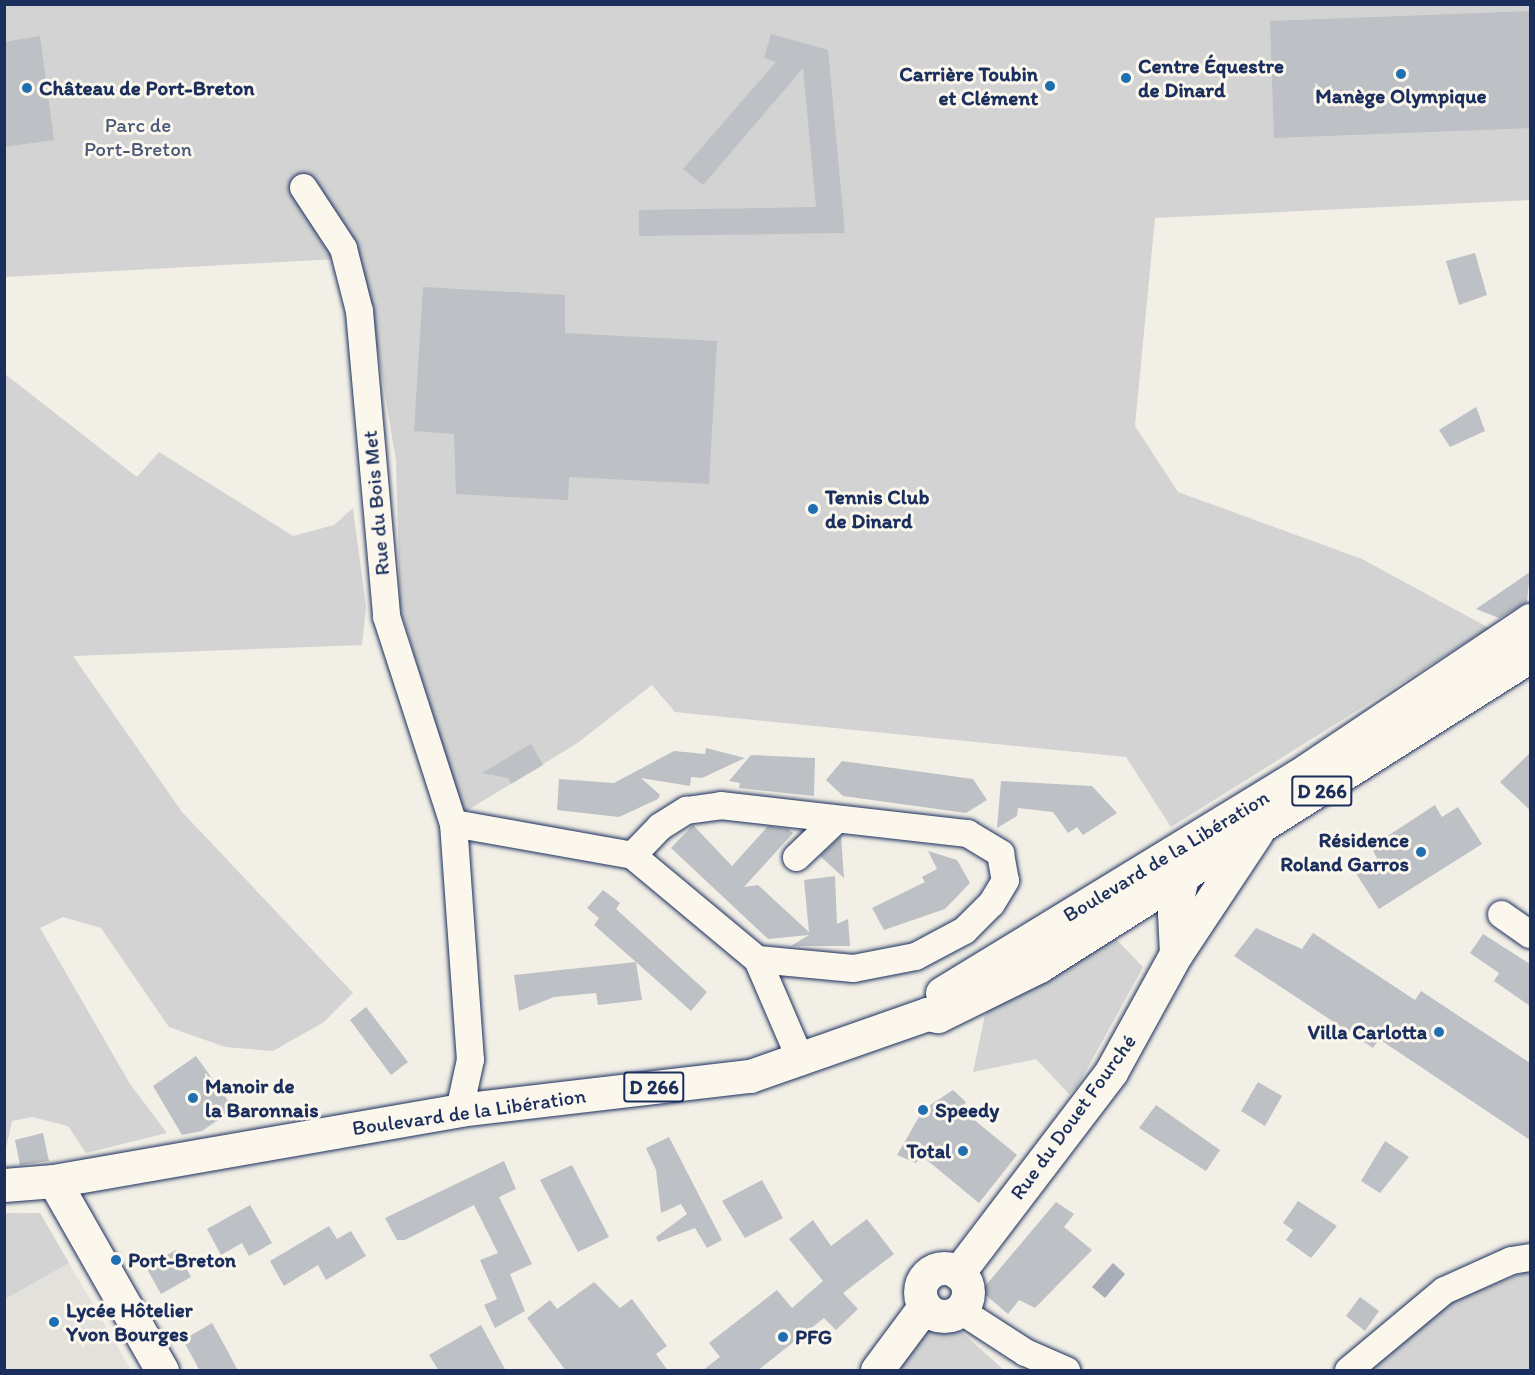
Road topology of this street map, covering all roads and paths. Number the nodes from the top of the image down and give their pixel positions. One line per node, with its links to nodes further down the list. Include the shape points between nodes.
1 (303, 187): 5 (street, Rue du Bois Met, via 343,248 359,311 386,616)
2 (1530, 620): 7 (main road, Boulevard de la Libération / D 266)
3 (1530, 656): 6 (main road, Boulevard de la Libération / D 266)
4 (836, 819): 8 (street, via 720,805 686,810); 9 (street); 15 (street, via 967,833 1010,847 1005,880 991,903 964,930 915,956 853,968)
5 (453, 823): 8 (street); 18 (street, Rue du Bois Met)
6 (1257, 832): 10 (main road, Boulevard de la Libération / D 266); 14 (main road, Rue du Douet Fourché)
7 (1193, 841): 10 (main road, Rue du Douet Fourché); 16 (main road, Boulevard de la Libération / D 266, via 1164,854 929,1001)
8 (632, 855): 15 (street)
9 (796, 857)
10 (1179, 878): 12 (main road, Boulevard de la Libération / D 266); 14 (main road, Rue du Douet Fourché)
11 (1501, 914): 13 (street)
12 (1110, 921): 14 (main road, via 1153,922); 16 (main road, Boulevard de la Libération / D 266, via 986,994 938,1016)
13 (1530, 934)
14 (1176, 954): 22 (main road, Rue du Douet Fourché, via 1111,1072)
15 (757, 959): 17 (street)
16 (927, 1014): 17 (main road, Boulevard de la Libération / D 266)
17 (801, 1062): 18 (main road, Boulevard de la Libération / D 266, via 750,1076)
18 (473, 1108): 19 (main road, Boulevard de la Libération / D 266)
19 (54, 1181): 20 (main road, Boulevard de la Libération / D 266); 25 (main road)
20 (4, 1185)
21 (1530, 1257): 28 (street, via 1511,1260 1444,1290)
22 (958, 1273): 23 (main road, via 943,1268 928,1274 920,1289); 24 (main road, via 968,1295)
23 (924, 1307): 24 (main road, via 939,1316); 26 (main road)
24 (960, 1310): 27 (street, via 1025,1352)
25 (162, 1371)
26 (878, 1371)
27 (1066, 1371)
28 (1348, 1371)

